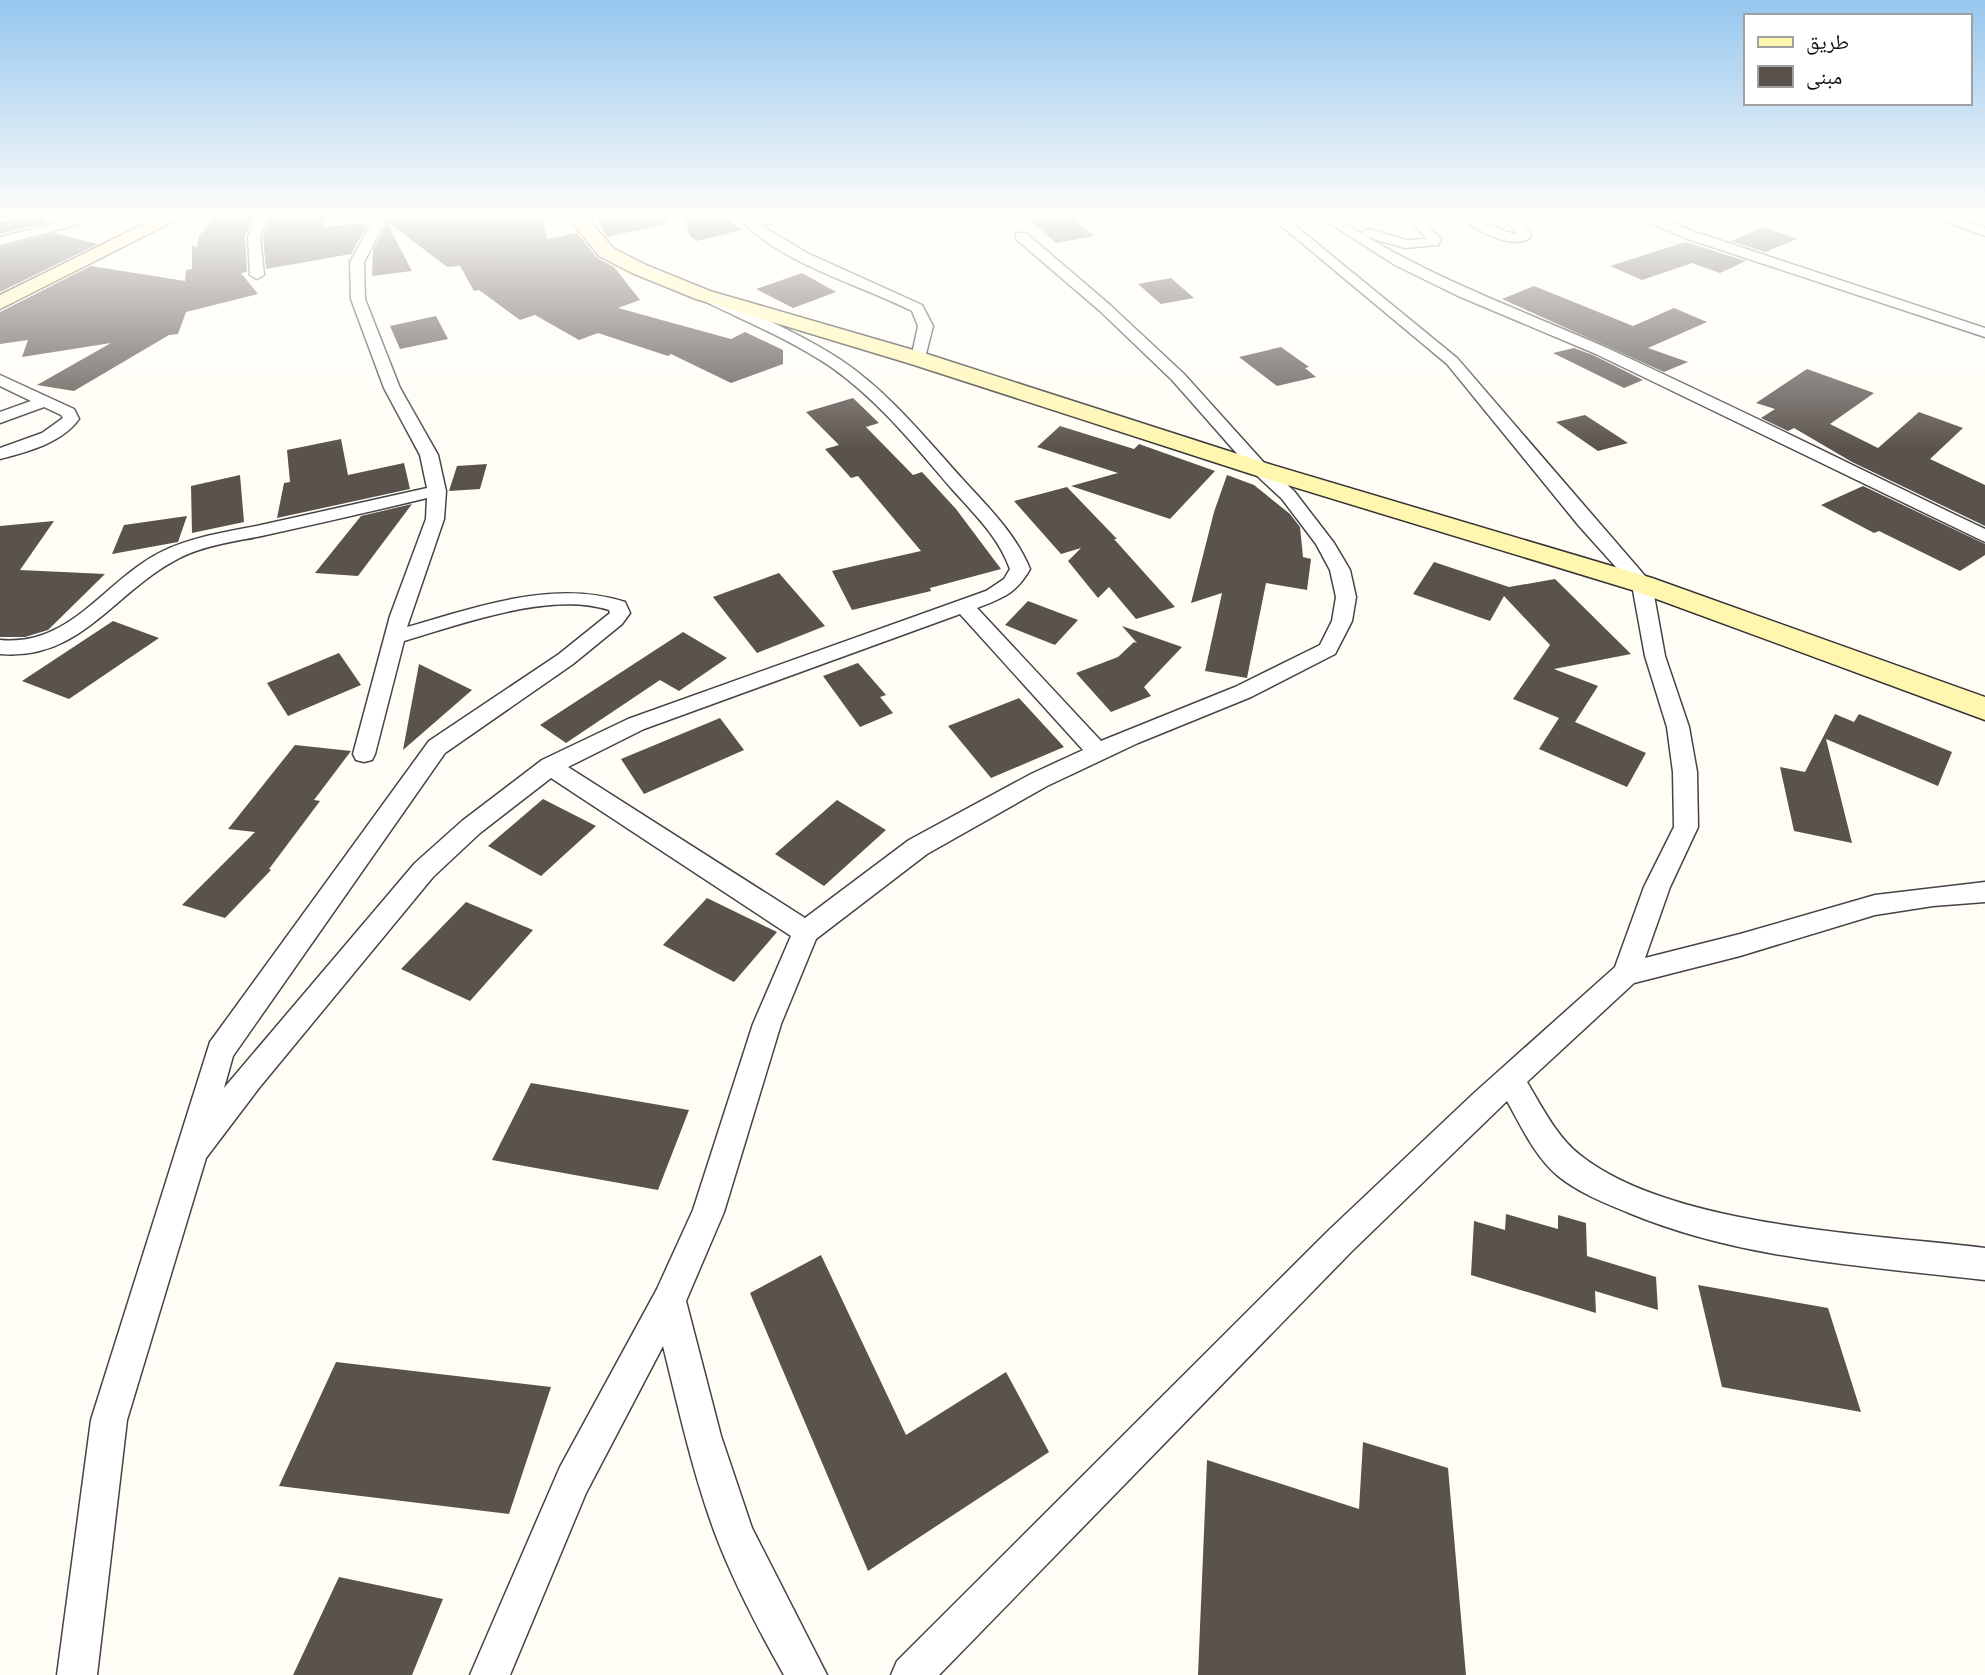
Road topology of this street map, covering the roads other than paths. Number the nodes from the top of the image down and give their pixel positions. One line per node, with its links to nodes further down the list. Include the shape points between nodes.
1 (22, 292): 10 (main road)
2 (358, 292): 18 (street, via 392,388 429,455)
3 (696, 292): 9 (main road)
4 (884, 292): 12 (street, via 924,315 926,334)
5 (1087, 292): 17 (street, via 1178,377)
6 (1370, 292): 20 (street, via 1452,361)
7 (1461, 292): 19 (street, via 1601,351)
8 (1862, 292): 11 (street)
9 (703, 295): 12 (main road); 21 (street, via 836,364 890,410 988,518 1014,550 1020,569 1012,583)
10 (0, 303)
11 (1985, 333)
12 (919, 359): 17 (main road)
13 (0, 380): 14 (street)
14 (43, 402): 15 (street); 16 (street, via 68,412 71,419 66,427)
15 (0, 418)
16 (0, 454)
17 (1260, 469): 20 (main road); 25 (street, via 1308,520 1340,570 1346,597 1342,621 1328,649 1243,692)
18 (438, 491): 22 (street, via 435,519); 23 (street, via 187,547 165,555 68,631 30,648)
19 (1985, 536)
20 (1642, 584): 24 (main road); 30 (street, via 1655,656 1678,727 1686,827 1657,887)
21 (963, 605): 25 (street); 27 (street, via 636,723)
22 (394, 637): 26 (street); 32 (street, via 503,608 563,599 601,599 618,606 620,613 566,659 437,747 220,1051)
23 (0, 647)
24 (1985, 709)
25 (1098, 752): 29 (street, via 918,847)
26 (364, 754)
27 (550, 766): 29 (street); 32 (street, via 424,870 249,1079)
28 (1985, 892): 30 (street, via 1875,905)
29 (806, 932): 34 (street, via 767,1024 708,1212)
30 (1626, 974): 31 (street)
31 (1510, 1080): 33 (street, via 1542,1134 1568,1165 1607,1189 1666,1213 1754,1236); 38 (street, via 1340,1241)
32 (191, 1156): 35 (street, via 109,1420)
33 (1985, 1264)
34 (669, 1301): 36 (street, via 573,1480); 37 (street, via 703,1436 735,1535)
35 (78, 1675)
36 (491, 1675)
37 (807, 1675)
38 (911, 1675)

